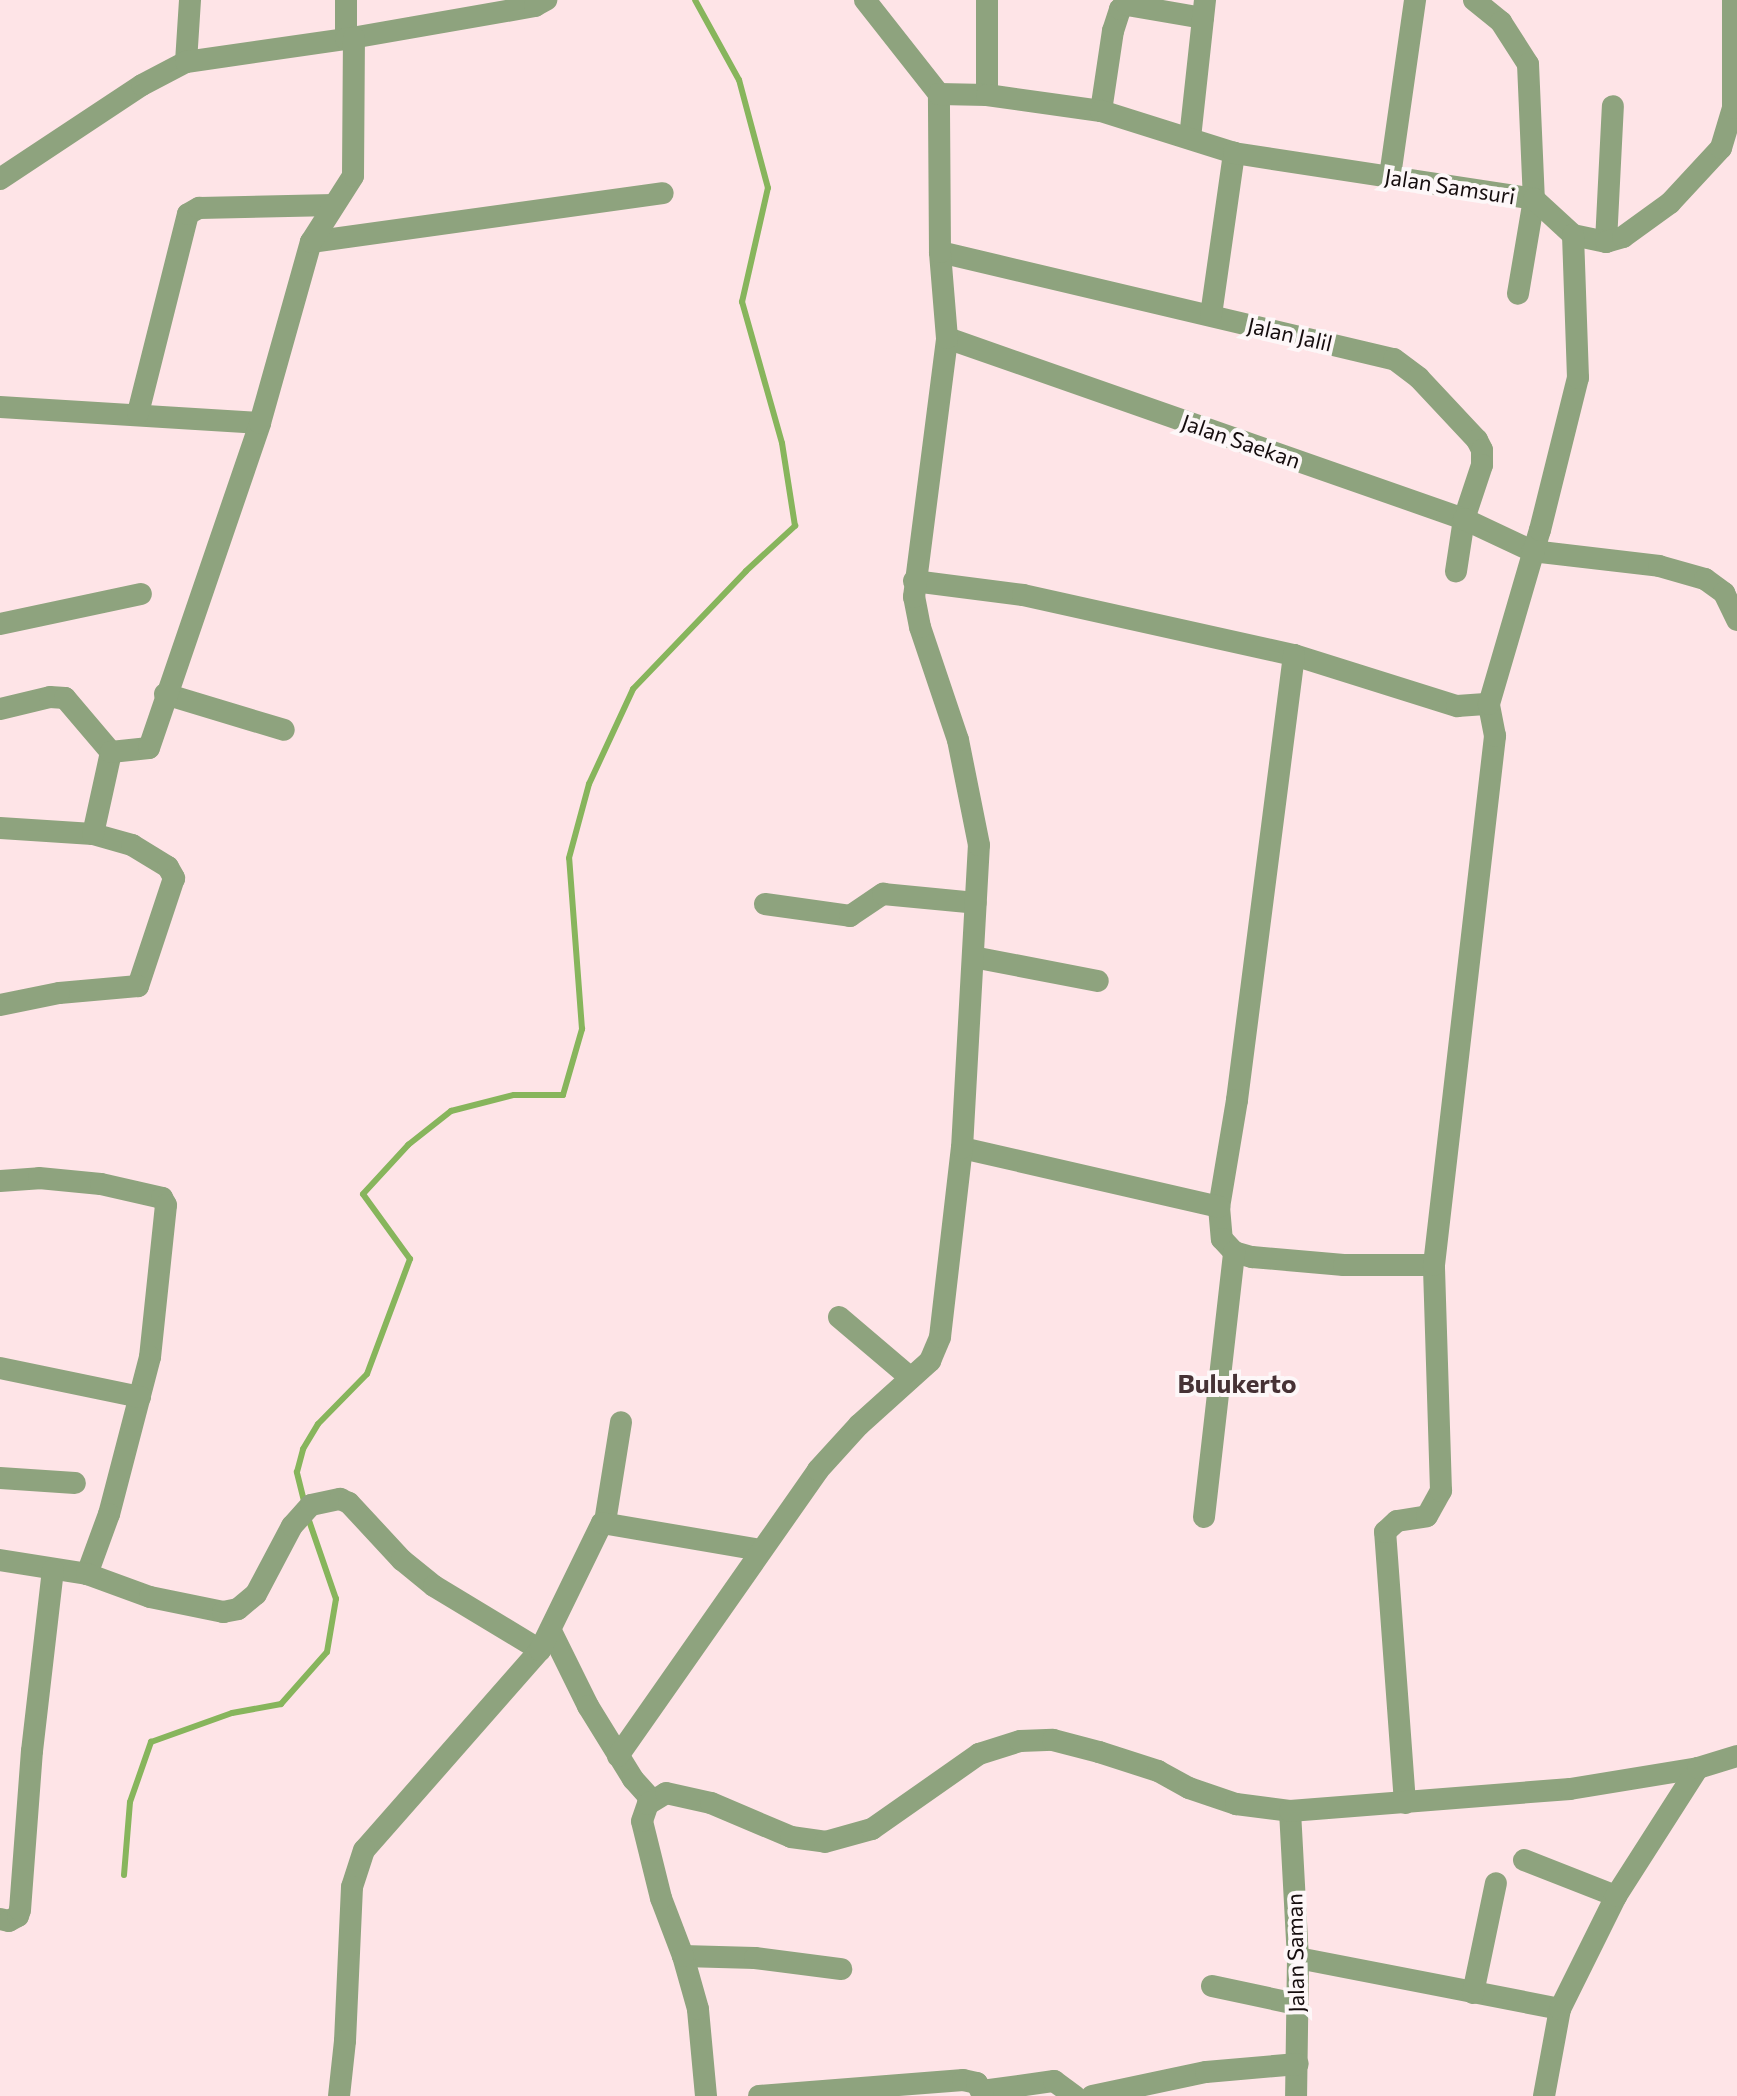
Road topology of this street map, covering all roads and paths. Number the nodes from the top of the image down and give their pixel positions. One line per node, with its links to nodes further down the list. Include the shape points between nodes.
1 (190, 0): 11 (street)
2 (346, 0): 10 (street)
3 (546, 0): 10 (street)
4 (865, 0): 13 (street)
5 (987, 0): 14 (street)
6 (1415, 0): 19 (street)
7 (1474, 0): 22 (street, via 1501,22 1528,64)
8 (1733, 0): 12 (street)
9 (1204, 9): 16 (street, via 1120,9); 17 (street)
10 (350, 39): 11 (street); 23 (street, via 355,170)
11 (186, 62): 20 (street)
12 (1736, 64): 26 (street, via 1732,118 1721,148 1670,203 1623,237)
13 (939, 94): 14 (street, Jalan Samsuri); 27 (street)
14 (987, 95): 16 (street, Jalan Samsuri)
15 (1613, 106): 26 (street)
16 (1101, 111): 17 (street, Jalan Samsuri)
17 (1190, 138): 18 (street, Jalan Samsuri)
18 (1234, 153): 19 (street, Jalan Samsuri); 29 (street)
19 (1390, 176): 22 (street, Jalan Samsuri)
20 (0, 179)
21 (663, 193): 25 (street)
22 (1534, 199): 24 (street, Jalan Samsuri); 28 (street)
23 (334, 205): 25 (street); 32 (street, via 199,208 188,214)
24 (1573, 235): 26 (street); 35 (street, via 1578,373)
25 (311, 242): 33 (street)
26 (1606, 242)
27 (940, 252): 29 (street, Jalan Jalil); 30 (street)
28 (1518, 294)
29 (1211, 315): 34 (street, Jalan Jalil, via 1381,355 1405,366 1482,450)
30 (947, 338): 34 (street, Jalan Saekan); 37 (street)
31 (0, 407): 32 (street)
32 (138, 413): 33 (street)
33 (260, 423): 42 (street)
34 (1464, 519): 35 (street, Jalan Saekan); 36 (street, Jalan Jalil)
35 (1532, 551): 39 (street, Jalan Saekan, via 1686,572 1724,593); 43 (street)
36 (1456, 571)
37 (914, 581): 41 (street, via 1023,595); 49 (street, via 920,627 958,740 978,827)
38 (141, 594): 40 (street)
39 (1737, 620)
40 (0, 624)
41 (1294, 655): 43 (street, via 1457,706); 56 (street)
42 (165, 694): 45 (street); 46 (street, via 149,748)
43 (1489, 704): 58 (street, via 1495,736)
44 (0, 709): 46 (street, via 65,698)
45 (284, 730)
46 (111, 752): 48 (street)
47 (0, 828): 48 (street)
48 (93, 834): 53 (street, via 132,845 173,874 141,984)
49 (976, 903): 50 (street, via 883,894 850,916); 51 (street)
50 (765, 904)
51 (973, 957): 52 (street); 54 (street)
52 (1098, 981)
53 (0, 1005)
54 (962, 1148): 56 (street); 61 (street, via 940,1337 930,1361)
55 (0, 1181): 62 (street, via 39,1178 101,1184 164,1200 150,1357)
56 (1219, 1207): 57 (street, via 1222,1239)
57 (1234, 1252): 58 (street, via 1344,1265); 66 (street)
58 (1434, 1265): 77 (street, via 1441,1491 1427,1516 1393,1522 1385,1532)
59 (839, 1317): 61 (street)
60 (0, 1368): 62 (street)
61 (911, 1378): 68 (street, via 818,1470)
62 (140, 1397): 71 (street)
63 (621, 1422): 67 (street)
64 (0, 1478): 65 (street)
65 (75, 1483)
66 (1204, 1517)
67 (605, 1522): 68 (street); 72 (street)
68 (760, 1550): 73 (street)
69 (0, 1560): 70 (street)
70 (53, 1570): 71 (street); 82 (street, via 20,1910 9,1921)
71 (87, 1574): 72 (street, via 205,1610 238,1609 256,1594 305,1510 331,1499 349,1503 434,1586)
72 (545, 1640): 73 (street); 92 (street, via 364,1850 352,1887)
73 (618, 1756): 76 (street)
74 (1737, 1756): 75 (street)
75 (1698, 1768): 77 (street, via 1570,1789); 81 (street)
76 (652, 1800): 78 (street, via 676,1793 791,1837 825,1842 872,1829 979,1754 1020,1741 1053,1740 1158,1771 1236,1804); 83 (street, via 642,1821 661,1898)
77 (1405, 1803): 78 (street)
78 (1290, 1811): 84 (street, Jalan Saman)
79 (1524, 1860): 81 (street)
80 (1496, 1883): 87 (street)
81 (1616, 1896): 89 (street)
82 (0, 1919)
83 (683, 1956): 85 (street); 93 (street, via 698,2009)
84 (1298, 1958): 87 (street); 88 (street, Jalan Saman)
85 (841, 1969)
86 (1212, 1986): 88 (street)
87 (1473, 1993): 89 (street)
88 (1296, 2004): 90 (street, Jalan Saman)
89 (1560, 2009): 98 (street)
90 (1298, 2064): 96 (street, via 1206,2072); 97 (street, Jalan Saman)
91 (982, 2094): 94 (street, via 977,2083 963,2080); 95 (street, via 1054,2081)
92 (339, 2096)
93 (706, 2096)
94 (759, 2096)
95 (1075, 2096)
96 (1092, 2096)
97 (1296, 2096)
98 (1544, 2096)

